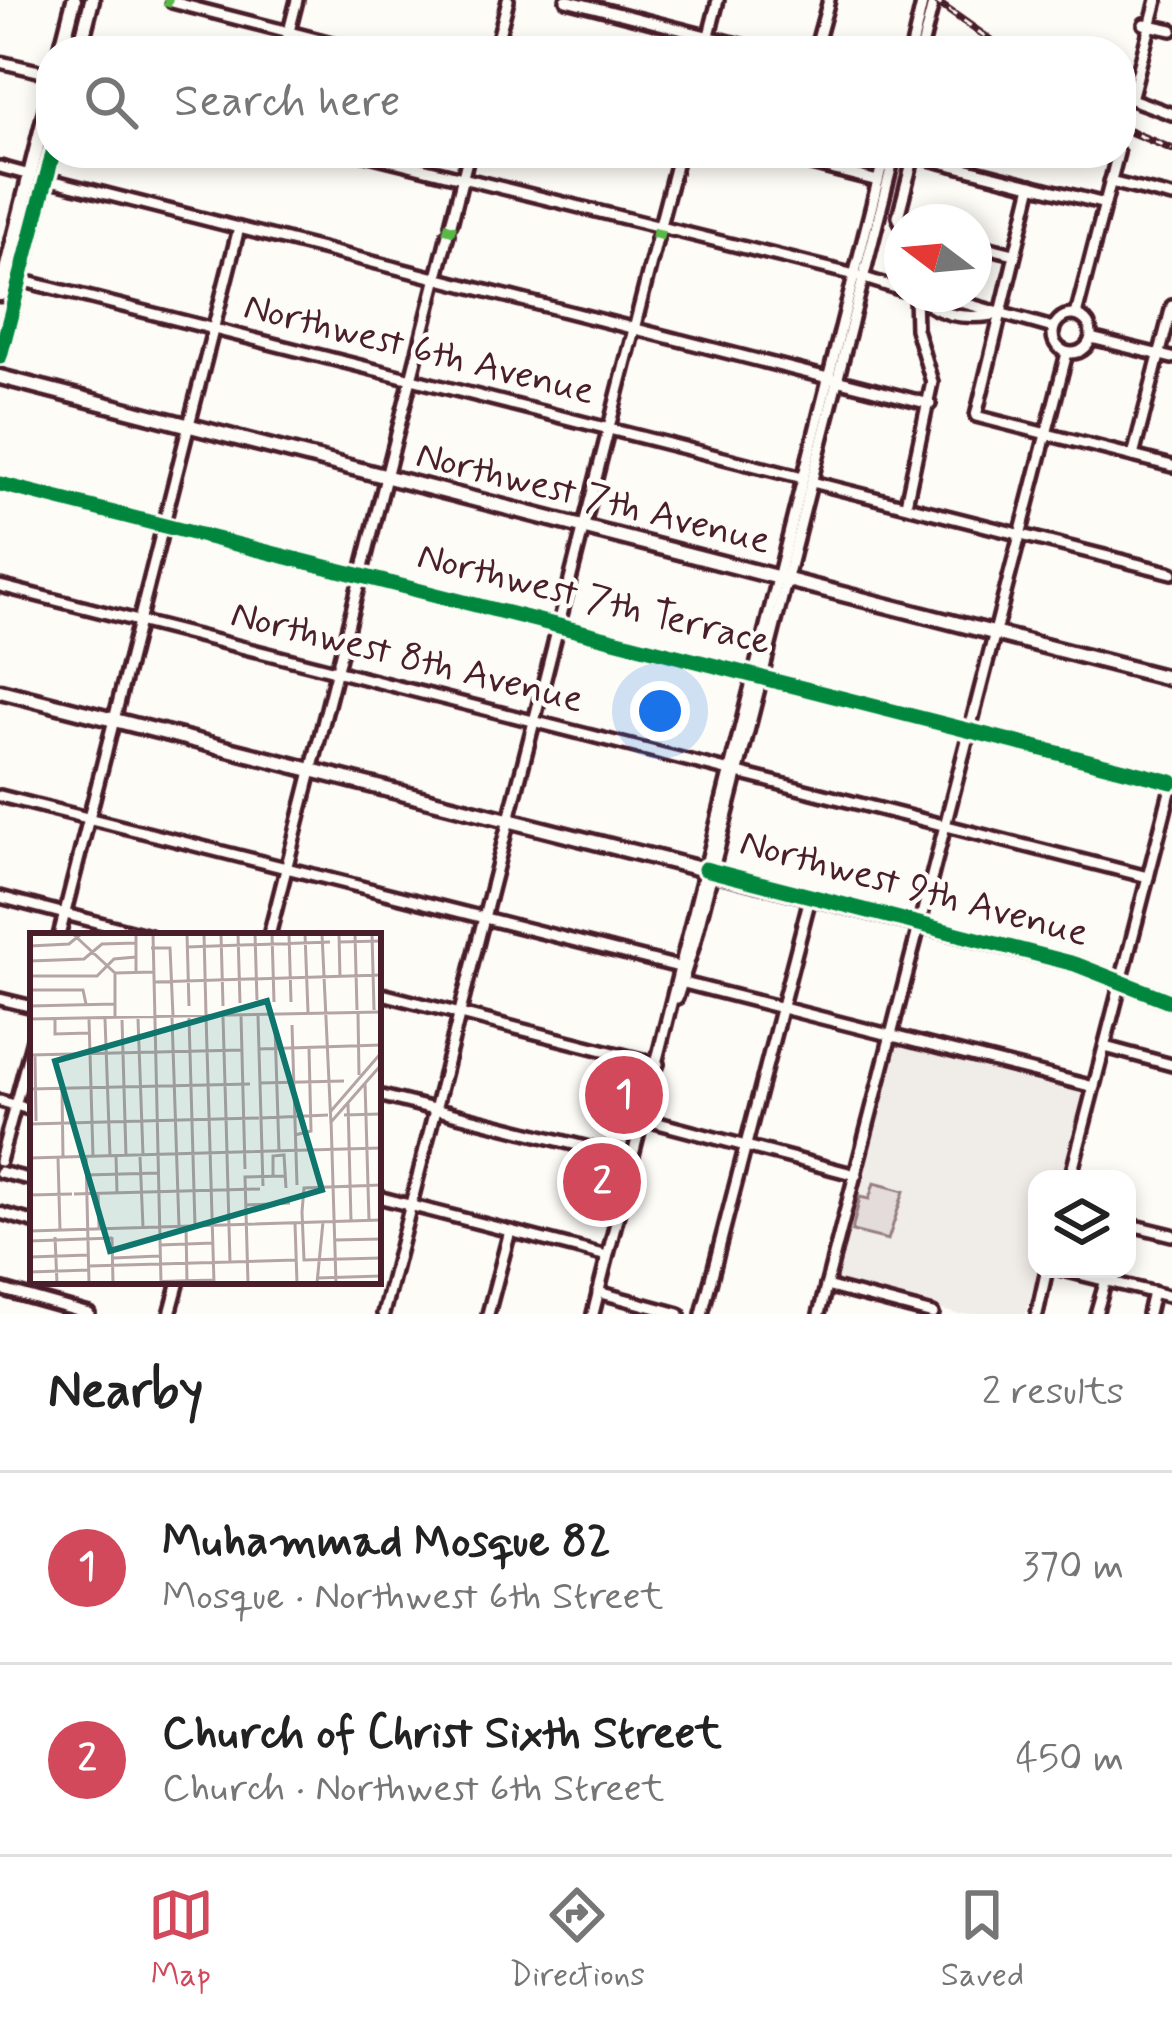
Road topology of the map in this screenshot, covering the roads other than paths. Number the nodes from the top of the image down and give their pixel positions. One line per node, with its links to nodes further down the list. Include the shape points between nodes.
1 (74, 0): 15 (main road)
2 (92, 0): 16 (main road)
3 (296, 0): 14 (street)
4 (508, 0): 19 (street)
5 (566, 0): 20 (street)
6 (718, 0): 21 (street)
7 (829, 0): 22 (street)
8 (923, 0): 23 (street)
9 (934, 0): 24 (street)
10 (1157, 0): 12 (street)
11 (172, 2): 14 (street)
12 (1147, 24): 13 (street); 27 (street)
13 (1172, 30)
14 (288, 32): 17 (street); 18 (street)
15 (65, 36)
16 (83, 36)
17 (287, 36)
18 (304, 36)
19 (499, 36)
20 (705, 36)
21 (709, 36)
22 (819, 36)
23 (914, 36)
24 (925, 36)
25 (0, 62): 26 (street)
26 (36, 70)
27 (1136, 76)
28 (1136, 101): 29 (street)
29 (1172, 114)
30 (36, 152): 31 (main road)
31 (35, 156): 32 (main road); 45 (main road)
32 (36, 163)
33 (0, 167): 45 (street)
34 (37, 168): 46 (main road)
35 (49, 168): 46 (main road)
36 (419, 168): 47 (street)
37 (465, 168): 47 (street)
38 (676, 168): 55 (street)
39 (827, 168): 48 (street)
40 (881, 168): 48 (street)
41 (890, 168): 60 (street)
42 (910, 168): 53 (street)
43 (965, 168): 50 (street)
44 (1114, 168): 49 (street)
45 (30, 175): 58 (main road)
46 (46, 179): 54 (street); 61 (main road)
47 (462, 179): 55 (street); 59 (street)
48 (878, 181): 60 (street)
49 (1110, 182): 51 (street); 52 (street)
50 (1032, 185): 52 (street); 57 (street)
51 (1172, 197)
52 (1105, 203): 69 (street)
53 (901, 204)
54 (239, 228): 59 (street); 71 (street)
55 (658, 234): 60 (street); 72 (street)
56 (992, 248): 57 (street)
57 (1014, 254): 68 (street)
58 (2, 275): 63 (main road)
59 (437, 278): 72 (street); 79 (street)
60 (856, 279): 62 (street); 78 (street)
61 (20, 280): 71 (street, Northwest 6th Avenue); 75 (main road)
62 (884, 286)
63 (0, 294)
64 (1172, 306): 76 (street)
65 (916, 312): 80 (street)
66 (942, 312): 68 (street)
67 (989, 312): 68 (street)
68 (998, 315): 70 (street); 83 (street, via 976,416)
69 (1076, 315): 70 (street); 73 (street)
70 (1053, 328): 74 (street)
71 (213, 329): 79 (street, Northwest 6th Avenue); 81 (street)
72 (634, 329): 78 (street); 82 (street)
73 (1090, 338): 74 (street, via 1082,350); 76 (street)
74 (1066, 352): 83 (street)
75 (0, 356)
76 (1166, 357): 84 (street)
77 (0, 377): 81 (main road, Northwest 7th Avenue)
78 (833, 379): 80 (street); 87 (street)
79 (412, 380): 82 (street, Northwest 6th Avenue); 86 (street)
80 (930, 404): 89 (street)
81 (188, 425): 86 (main road, Northwest 7th Avenue); 90 (street)
82 (608, 430): 87 (street, Northwest 6th Avenue); 91 (street)
83 (1046, 433): 84 (street); 92 (street)
84 (1133, 456): 85 (street)
85 (1172, 466)
86 (387, 477): 91 (main road, Northwest 7th Avenue); 94 (street)
87 (807, 480): 89 (street, Northwest 6th Avenue); 95 (street)
88 (0, 484): 90 (street, Northwest 7th Terrace)
89 (906, 504): 92 (street, Northwest 6th Avenue)
90 (163, 526): 94 (street, Northwest 7th Terrace); 97 (street)
91 (584, 527): 95 (main road, Northwest 7th Avenue); 98 (street)
92 (1022, 535): 93 (street, Northwest 6th Avenue); 99 (street)
93 (1172, 573)
94 (362, 577): 98 (street, Northwest 7th Terrace); 100 (street)
95 (782, 578): 99 (main road, Northwest 7th Avenue); 101 (street)
96 (0, 586): 97 (street, Northwest 8th Avenue)
97 (139, 622): 100 (street, Northwest 8th Avenue); 104 (street)
98 (559, 626): 101 (street, Northwest 7th Terrace); 105 (street)
99 (997, 634): 102 (main road, Northwest 7th Avenue); 106 (street)
100 (337, 671): 105 (street, Northwest 8th Avenue); 107 (street)
101 (758, 675): 106 (street, Northwest 7th Terrace); 108 (street)
102 (1172, 679)
103 (0, 691): 104 (main road, Northwest 9th Avenue)
104 (114, 719): 107 (main road, Northwest 9th Avenue); 111 (street)
105 (534, 721): 108 (street, Northwest 8th Avenue); 112 (street)
106 (972, 730): 109 (street, Northwest 7th Terrace); 113 (street)
107 (311, 771): 112 (main road, Northwest 9th Avenue); 116 (street)
108 (733, 772): 113 (street, Northwest 8th Avenue); 117 (street)
109 (1172, 783): 114 (street)
110 (0, 796): 111 (street)
111 (88, 819): 116 (street); 121 (street)
112 (510, 819): 117 (main road, Northwest 9th Avenue); 122 (street)
113 (948, 824): 118 (street, Northwest 8th Avenue); 123 (street)
114 (1158, 837): 115 (street); 118 (street)
115 (1172, 841)
116 (286, 868): 122 (street); 126 (street)
117 (709, 870): 120 (main road, Northwest 9th Avenue); 127 (street); 129 (street)
118 (1148, 877): 128 (street)
119 (0, 897): 121 (street)
120 (810, 898): 123 (main road, Northwest 9th Avenue); 134 (street)
121 (64, 914): 124 (street); 125 (street)
122 (484, 919): 127 (street); 136 (street)
123 (920, 926): 128 (main road, Northwest 9th Avenue); 137 (street)
124 (59, 933)
125 (138, 933)
126 (270, 933)
127 (679, 968): 135 (street)
128 (1121, 982): 132 (main road, Northwest 9th Avenue); 138 (street)
129 (684, 983): 134 (street); 135 (street)
130 (381, 994): 136 (street)
131 (0, 999): 133 (street)
132 (1172, 1002)
133 (30, 1006)
134 (783, 1007): 137 (street); 149 (street)
135 (672, 1008): 140 (street)
136 (460, 1014): 140 (street); 147 (street)
137 (891, 1036): 142 (street); 154 (street)
138 (1105, 1047): 141 (street); 142 (street)
139 (30, 1051): 145 (street)
140 (658, 1064): 148 (street)
141 (1172, 1065)
142 (1094, 1087): 152 (street)
143 (381, 1096): 147 (street)
144 (0, 1101): 145 (street)
145 (16, 1105): 146 (street); 150 (street)
146 (30, 1109)
147 (436, 1110): 151 (street); 157 (street)
148 (643, 1119): 149 (street); 151 (street)
149 (746, 1147): 154 (street); 179 (street)
150 (0, 1159)
151 (633, 1159): 163 (street)
152 (1072, 1170)
153 (0, 1172): 155 (street)
154 (856, 1175): 168 (street)
155 (30, 1179)
156 (381, 1198): 157 (street)
157 (412, 1205): 161 (street); 175 (street)
158 (0, 1213): 159 (street)
159 (30, 1221)
160 (1136, 1226): 162 (street)
161 (510, 1231): 163 (street); 176 (street)
162 (1172, 1235)
163 (607, 1256): 170 (street)
164 (1045, 1278): 182 (street)
165 (1097, 1278): 166 (street)
166 (1106, 1280): 171 (street); 183 (street)
167 (178, 1284): 174 (street)
168 (826, 1286): 180 (street); 181 (street)
169 (0, 1289): 173 (street)
170 (598, 1292): 177 (street); 178 (street)
171 (1154, 1292): 172 (street); 184 (street)
172 (1172, 1297)
173 (89, 1314)
174 (170, 1314)
175 (383, 1314)
176 (488, 1314)
177 (592, 1314)
178 (679, 1314)
179 (702, 1314)
180 (819, 1314)
181 (932, 1314)
182 (1036, 1314)
183 (1096, 1314)
184 (1148, 1314)

